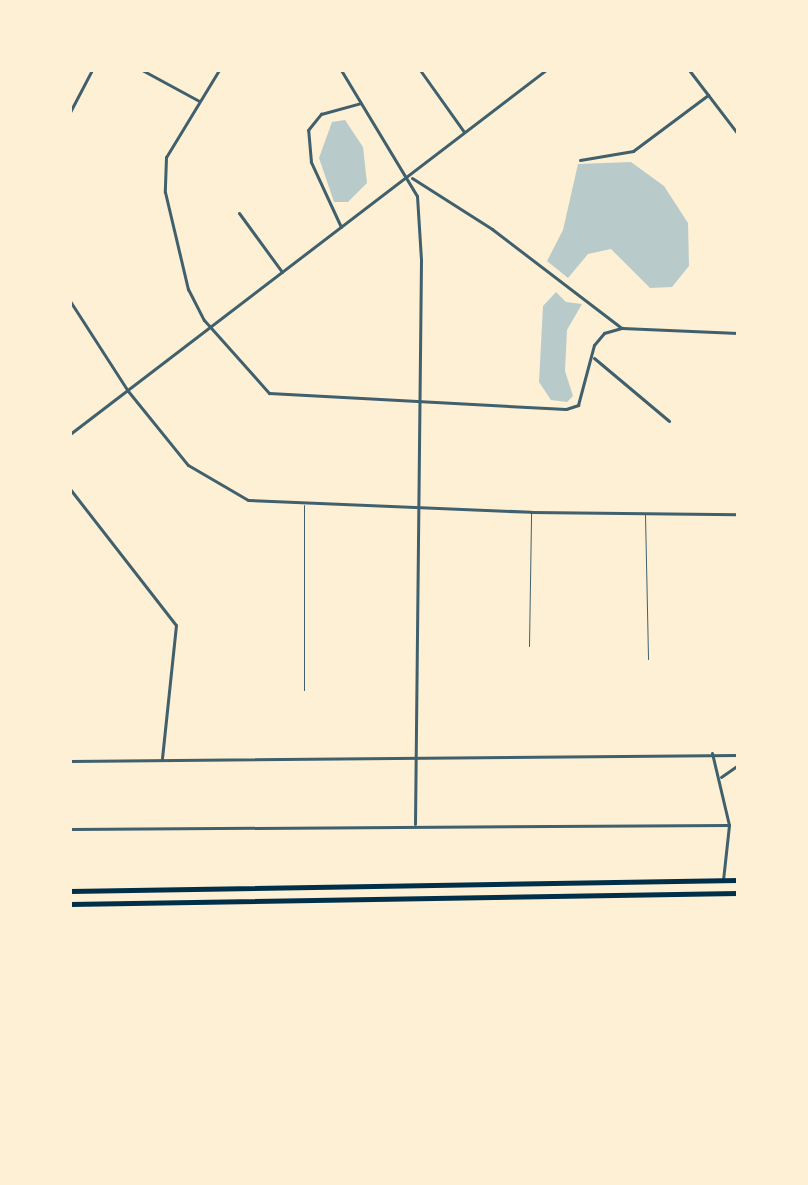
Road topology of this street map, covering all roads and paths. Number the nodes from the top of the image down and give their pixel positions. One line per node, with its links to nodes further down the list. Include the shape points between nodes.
1 (92, 70): 11 (street)
2 (142, 70): 9 (street)
3 (219, 70): 9 (street)
4 (341, 70): 10 (street)
5 (420, 70): 12 (street)
6 (546, 70): 12 (street)
7 (689, 70): 8 (street)
8 (708, 95): 13 (street); 14 (street, via 633,151)
9 (199, 101): 20 (street, via 166,157 165,192 188,289)
10 (361, 103): 15 (street); 17 (street, via 321,114 308,130 311,162)
11 (70, 112)
12 (464, 132): 15 (street)
13 (738, 134)
14 (580, 160)
15 (409, 176): 17 (street); 21 (street, via 492,229); 25 (street, via 417,196 421,260)
16 (239, 213): 18 (street)
17 (341, 227): 18 (street)
18 (282, 272): 20 (street)
19 (70, 301): 24 (street)
20 (212, 325): 24 (street); 25 (street, via 269,393)
21 (622, 328): 22 (street); 23 (street, via 604,333 594,345)
22 (738, 333)
23 (594, 358): 25 (street, via 578,405 566,409 497,401); 26 (street)
24 (128, 391): 27 (street); 29 (street, via 188,465 216,486 248,500)
25 (419, 402): 30 (street)
26 (669, 421)
27 (70, 434)
28 (70, 489): 40 (street, via 176,625)
29 (304, 505): 30 (street); 36 (lane)
30 (420, 507): 31 (street); 39 (street)
31 (531, 512): 32 (street); 34 (lane)
32 (645, 514): 33 (street); 35 (lane)
33 (738, 514)
34 (529, 646)
35 (648, 659)
36 (304, 690)
37 (712, 753): 38 (street); 39 (street); 43 (street)
38 (738, 755)
39 (416, 756): 40 (street); 44 (street)
40 (162, 759): 41 (street)
41 (70, 761)
42 (738, 765): 43 (street)
43 (721, 777): 45 (street, via 719,799)
44 (415, 824): 45 (street); 46 (street)
45 (729, 825): 47 (street)
46 (70, 829)
47 (723, 880): 48 (highway); 49 (highway)
48 (738, 880)
49 (70, 891)
50 (738, 893): 51 (highway)
51 (70, 904)

